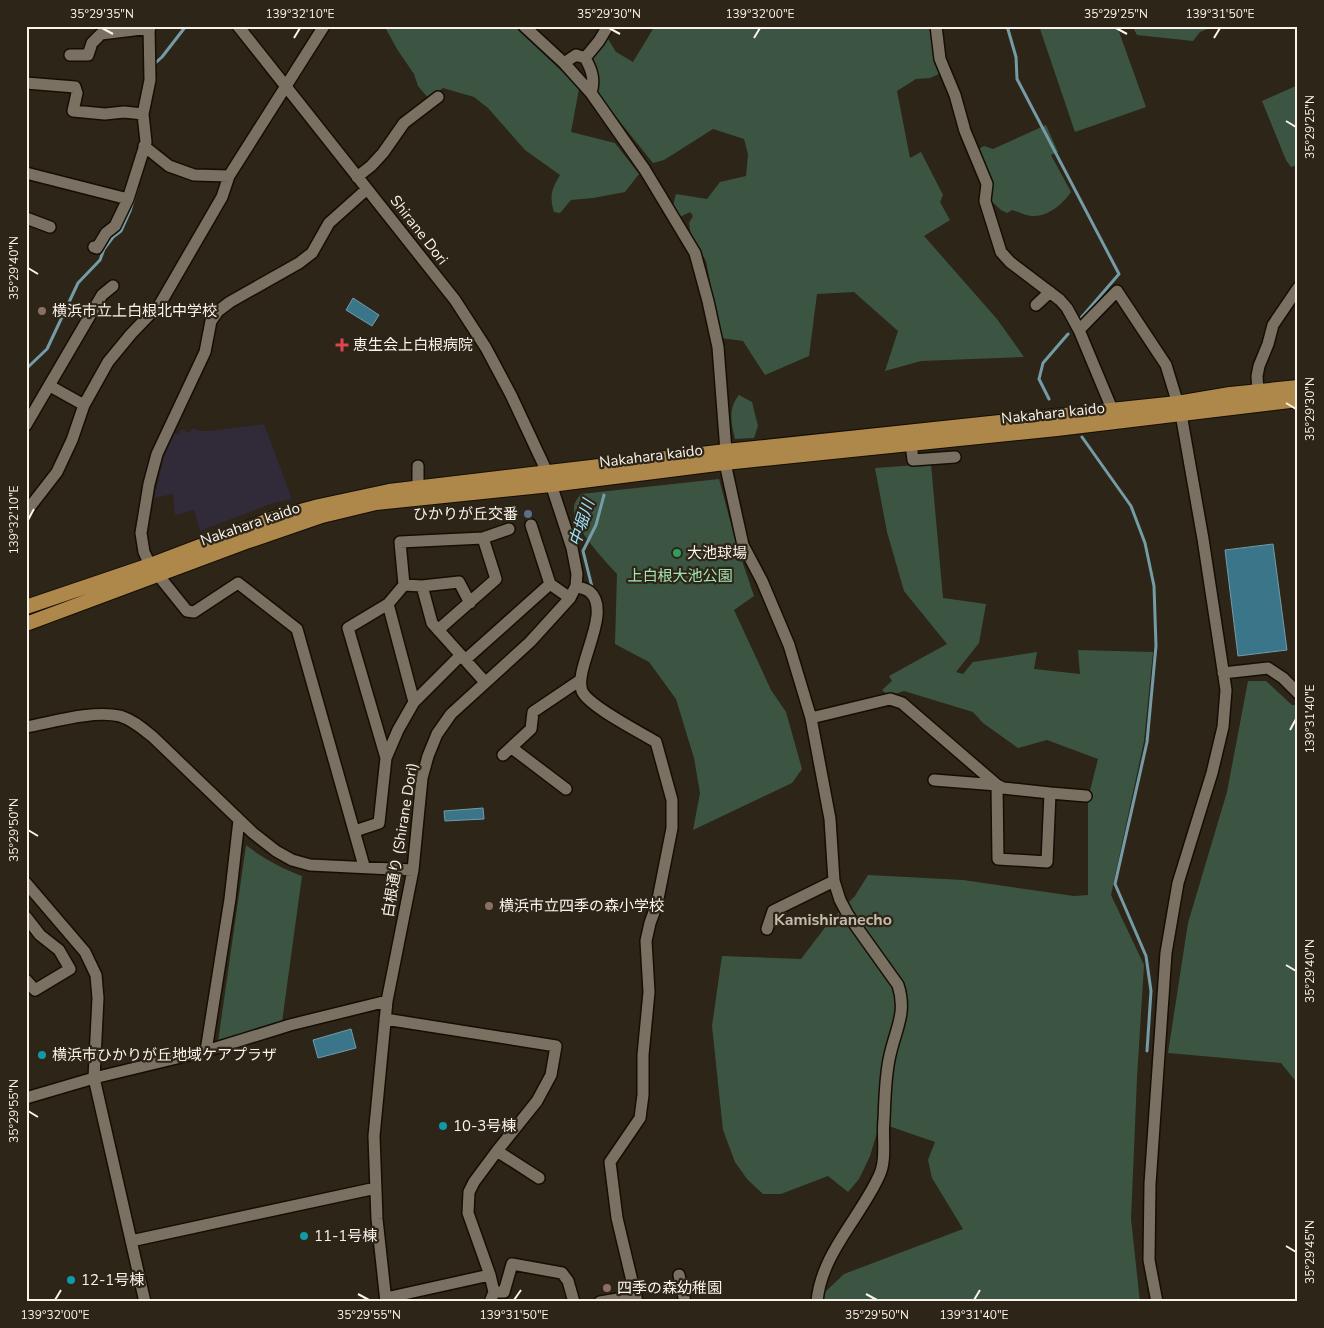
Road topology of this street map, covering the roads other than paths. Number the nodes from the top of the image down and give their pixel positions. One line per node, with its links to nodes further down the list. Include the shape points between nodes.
1 (238, 26): 11 (street, Shirane Dori)
2 (324, 26): 11 (street)
3 (524, 26): 9 (street)
4 (608, 26): 8 (street)
5 (936, 26): 26 (street, via 940,59 987,184 985,201 1001,252)
6 (149, 27): 7 (street, via 101,34 92,43 88,55); 14 (street, via 150,80)
7 (70, 55)
8 (585, 58): 9 (street, via 576,55); 12 (street, via 594,83)
9 (564, 63): 12 (street)
10 (26, 83): 14 (street, via 75,87 73,111)
11 (285, 85): 17 (street); 18 (street, Shirane Dori)
12 (590, 94): 38 (street, via 645,170 694,253 718,347)
13 (438, 97): 18 (street, via 404,123 383,153)
14 (144, 114): 15 (street)
15 (144, 146): 17 (street, via 169,166 194,175); 20 (street)
16 (26, 173): 20 (street)
17 (229, 176): 33 (street, via 222,197 160,304 108,362)
18 (357, 177): 19 (street, Shirane Dori)
19 (367, 189): 41 (street, Shirane Dori, via 455,300 481,340 511,395); 47 (street, via 329,223 312,253 230,302 211,321 205,352 157,454 149,484 141,533 144,552)
20 (128, 199): 23 (street, via 115,226 106,233 97,248)
21 (26, 218): 22 (street)
22 (50, 228)
23 (94, 247)
24 (113, 286): 29 (street, via 102,295)
25 (1298, 288): 31 (street, via 1273,325 1258,366)
26 (1050, 292): 27 (street); 28 (street, via 1067,308)
27 (1036, 306)
28 (1080, 330): 34 (street); 35 (street, via 1116,291 1166,365)
29 (50, 386): 33 (street); 36 (street)
30 (1298, 387): 31 (main road, Nakahara kaido)
31 (1258, 392): 35 (main road, Nakahara kaido)
32 (1298, 400): 35 (main road, Nakahara kaido)
33 (84, 405): 43 (street, via 57,472)
34 (1112, 409): 35 (main road, Nakahara kaido); 38 (main road, Nakahara kaido)
35 (1179, 409): 37 (main road, Nakahara kaido); 59 (street)
36 (26, 425)
37 (911, 444): 38 (main road, Nakahara kaido); 39 (street, via 913,460)
38 (725, 456): 41 (main road, Nakahara kaido); 64 (street, via 743,545 762,580 789,645)
39 (955, 457)
40 (418, 466): 42 (street)
41 (549, 478): 42 (main road, Nakahara kaido); 47 (main road, Nakahara kaido, via 376,502); 51 (street, 白根通り (Shirane Dori), via 572,548)
42 (418, 487): 47 (main road, Nakahara kaido, via 274,518)
43 (26, 512)
44 (531, 525): 48 (street)
45 (509, 529): 46 (street)
46 (483, 538): 49 (street, via 400,542); 53 (street, via 496,579)
47 (154, 570): 55 (main road, Nakahara kaido); 56 (main road, Nakahara kaido, via 119,591); 73 (street, via 187,611 194,612 238,583 297,629)
48 (550, 584): 52 (street); 58 (street)
49 (404, 585): 50 (street); 54 (street)
50 (422, 586): 53 (street, via 459,582); 57 (street, via 432,623)
51 (576, 586): 52 (street, 白根通り (Shirane Dori)); 61 (street, via 590,591 596,608 595,632)
52 (570, 598): 60 (street, 白根通り (Shirane Dori), via 530,642)
53 (470, 603): 57 (street)
54 (388, 604): 63 (street); 66 (street, via 348,628)
55 (26, 607)
56 (26, 624)
57 (438, 630): 58 (street)
58 (463, 658): 60 (street); 63 (street)
59 (1223, 673): 62 (street, via 1268,668); 100 (street, via 1226,690 1224,727 1178,882 1166,953 1148,1260)
60 (485, 682): 75 (street, 白根通り (Shirane Dori), via 451,714 437,734 428,756 422,778)
61 (579, 682): 69 (street, via 533,712 531,729 507,751); 93 (street, via 585,697 595,705 656,742 672,800 672,828 646,941 649,992 640,1118 610,1162 617,1218)
62 (1298, 694)
63 (414, 702): 66 (street)
64 (811, 718): 68 (street, via 890,699 902,703); 76 (street, via 830,819)
65 (26, 727): 72 (street, via 78,717 120,716 138,724 153,737)
66 (386, 758): 73 (street, via 379,823)
67 (934, 780): 68 (street)
68 (997, 785): 70 (street); 70 (street, via 998,859 1047,862)
69 (566, 789)
70 (1050, 794): 71 (street)
71 (1086, 796)
72 (239, 820): 74 (street, via 292,860 310,865); 83 (street)
73 (355, 831): 74 (street)
74 (364, 866): 75 (street)
75 (413, 870): 81 (street, 白根通り (Shirane Dori))
76 (834, 881): 79 (street, via 773,911); 99 (street, via 848,915 898,985 902,1010 889,1056 880,1175 838,1244 818,1286)
77 (26, 883): 84 (street, via 85,952 96,975)
78 (26, 917): 80 (street, via 40,935 59,950 70,968 35,990)
79 (767, 929)
80 (26, 980)
81 (387, 1001): 82 (street, 白根通り (Shirane Dori)); 83 (street, via 290,1025)
82 (385, 1019): 86 (street, via 556,1046 551,1074 544,1090); 88 (street, 白根通り (Shirane Dori), via 374,1136)
83 (206, 1051): 84 (street)
84 (94, 1078): 85 (street); 89 (street)
85 (26, 1098)
86 (497, 1151): 87 (street); 91 (street, via 474,1182 467,1201 468,1213)
87 (539, 1178)
88 (376, 1188): 89 (street); 94 (street, 白根通り (Shirane Dori))
89 (131, 1240): 95 (street)
90 (678, 1275): 98 (street)
91 (490, 1276): 92 (street); 94 (street)
92 (492, 1297): 96 (street, via 504,1292 512,1264 562,1273)
93 (636, 1299): 97 (street)
94 (386, 1300)
95 (145, 1302)
96 (574, 1302)
97 (600, 1302)
98 (685, 1302)
99 (817, 1302)
100 (1157, 1302)

